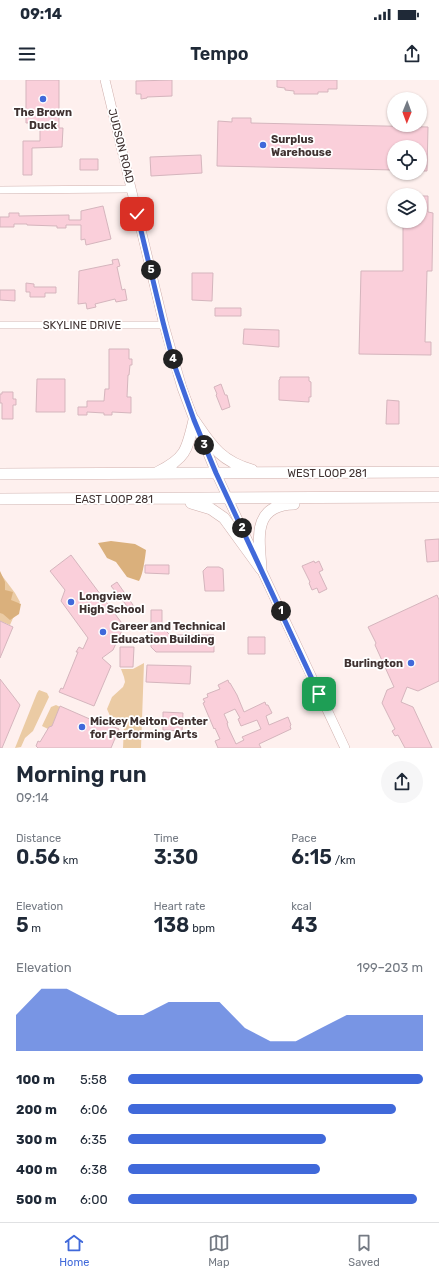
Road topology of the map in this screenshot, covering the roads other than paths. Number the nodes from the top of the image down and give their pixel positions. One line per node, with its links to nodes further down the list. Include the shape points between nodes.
1 (105, 80): 3 (main road, JUDSON ROAD)
2 (0, 190): 3 (street)
3 (131, 190): 5 (main road, JUDSON ROAD)
4 (0, 325): 5 (street, SKYLINE DRIVE)
5 (164, 325): 6 (main road, JUDSON ROAD, via 174,364)
6 (194, 420): 8 (highway, via 183,455); 9 (main road, JUDSON ROAD); 10 (highway, via 224,458)
7 (439, 472): 10 (highway, WEST LOOP 281)
8 (157, 473): 9 (highway); 12 (highway)
9 (216, 473): 10 (highway, WEST LOOP 281); 15 (main road, JUDSON ROAD)
10 (264, 473)
11 (0, 474): 12 (highway)
12 (22, 474): 13 (highway)
13 (0, 480)
14 (437, 497): 16 (highway)
15 (228, 498): 16 (highway); 18 (highway, EAST LOOP 281); 19 (main road, JUDSON ROAD)
16 (325, 498): 19 (highway, via 302,504 282,505 265,515 259,531)
17 (0, 499): 18 (highway, EAST LOOP 281)
18 (169, 499): 19 (highway, via 203,506 217,512 230,525)
19 (261, 569): 20 (main road, JUDSON ROAD)
20 (344, 748)

